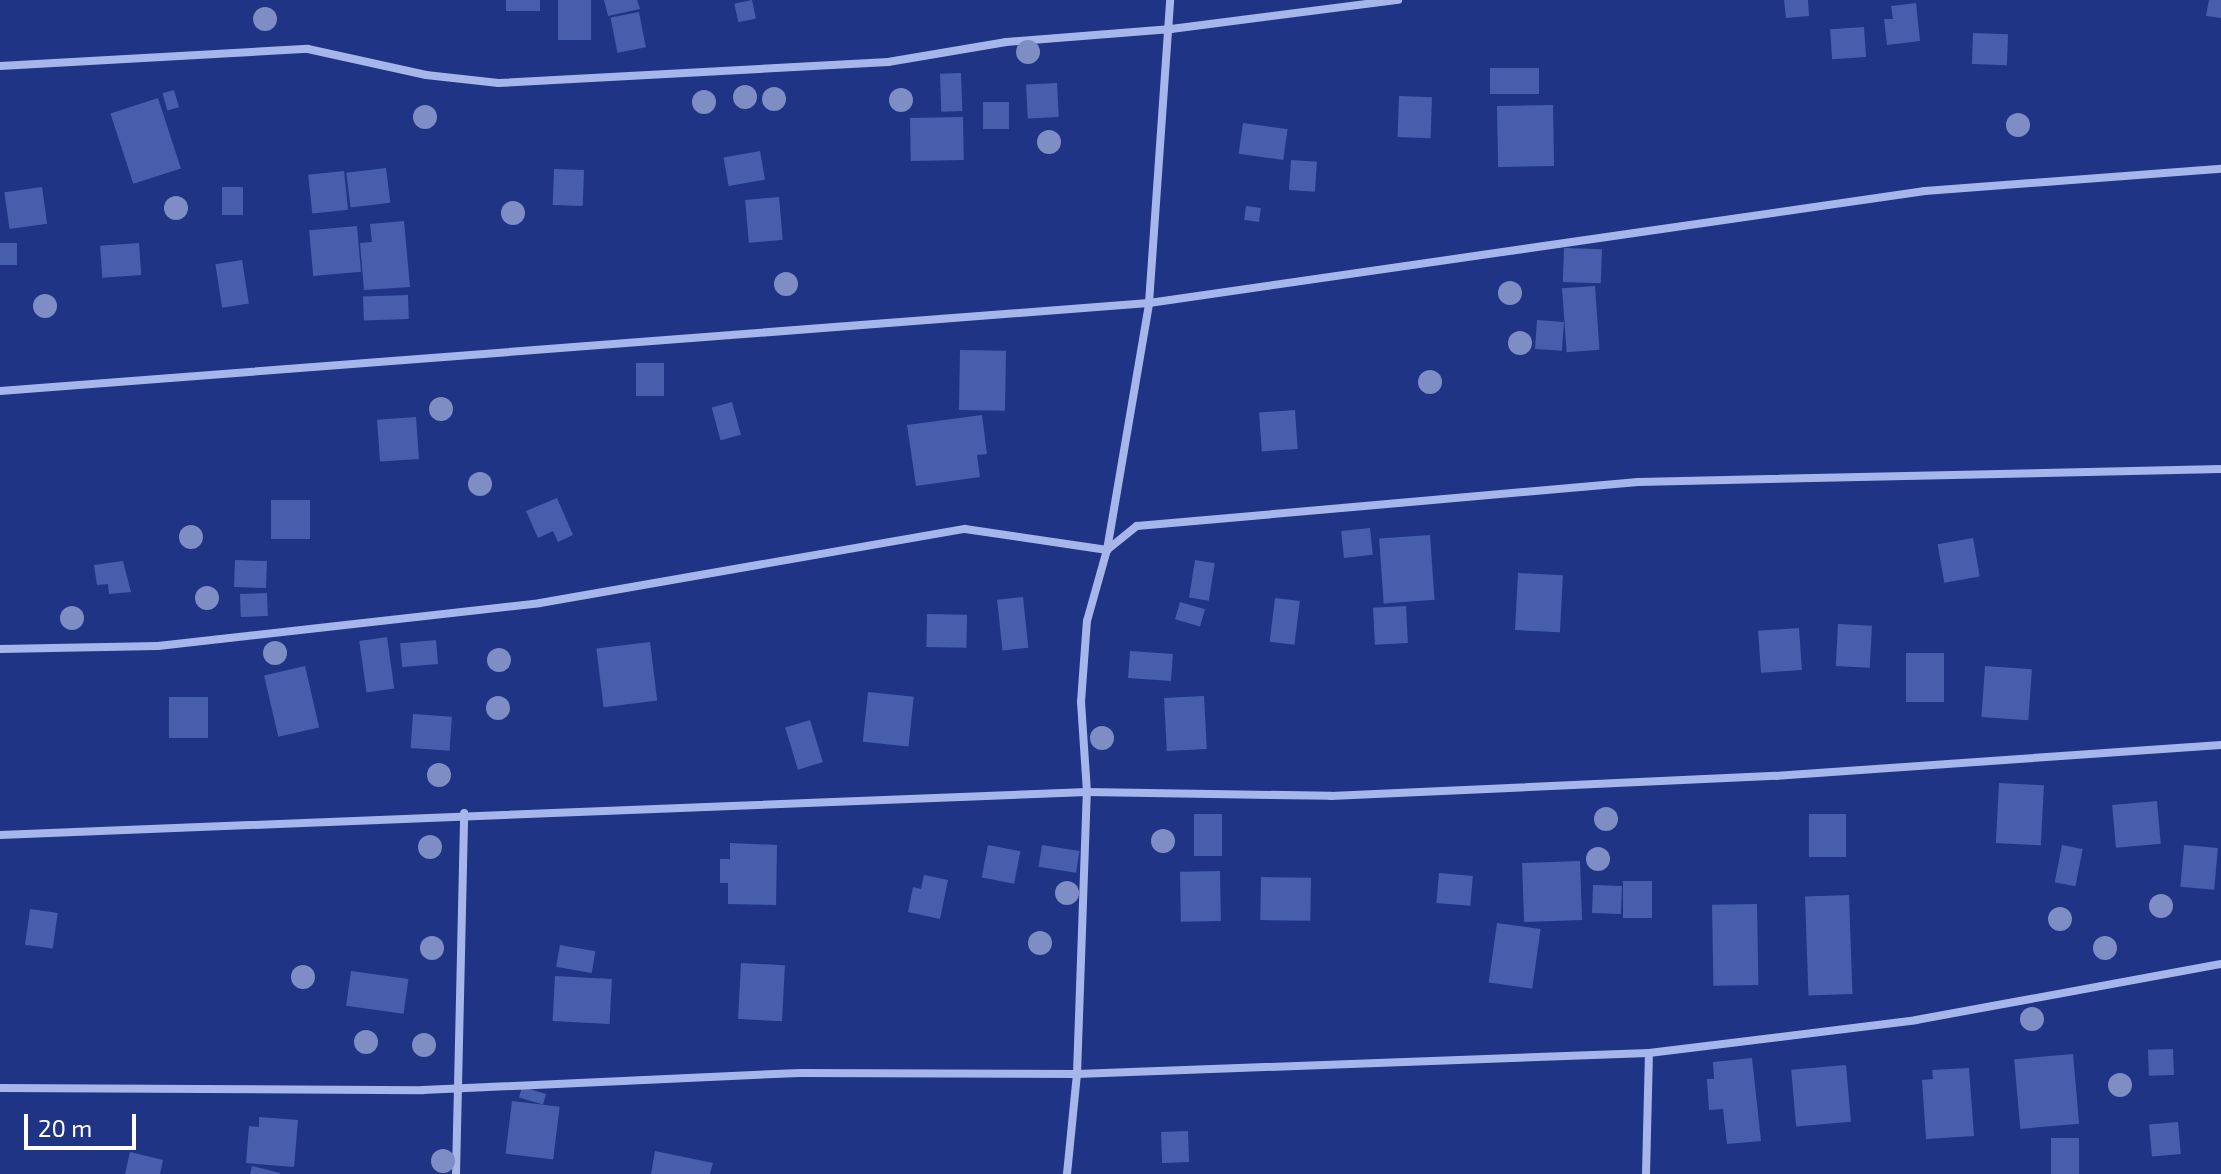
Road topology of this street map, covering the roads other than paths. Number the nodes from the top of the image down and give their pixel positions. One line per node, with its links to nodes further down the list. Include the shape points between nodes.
1 (1170, 0): 3 (street)
2 (1398, 0): 3 (street)
3 (1171, 29): 4 (street, via 1006,42 888,62 499,83 426,75 308,49); 6 (street)
4 (0, 66)
5 (2221, 169): 6 (street, via 1925,191)
6 (1149, 303): 7 (street); 9 (street)
7 (0, 391)
8 (2221, 469): 9 (street, via 1638,482 1137,526)
9 (1107, 550): 10 (street, via 965,529 540,603 158,646); 12 (street, via 1087,621 1082,689)
10 (0, 649)
11 (2221, 745): 12 (street, via 1776,776 1347,796)
12 (1087, 792): 13 (street); 17 (street)
13 (464, 813): 14 (street); 19 (street)
14 (0, 835)
15 (2221, 964): 16 (street, via 1916,1020)
16 (1649, 1053): 17 (street); 22 (street)
17 (1077, 1074): 19 (street, via 800,1073); 21 (street)
18 (0, 1088): 19 (street)
19 (461, 1088): 20 (street)
20 (456, 1174)
21 (1067, 1174)
22 (1646, 1174)

